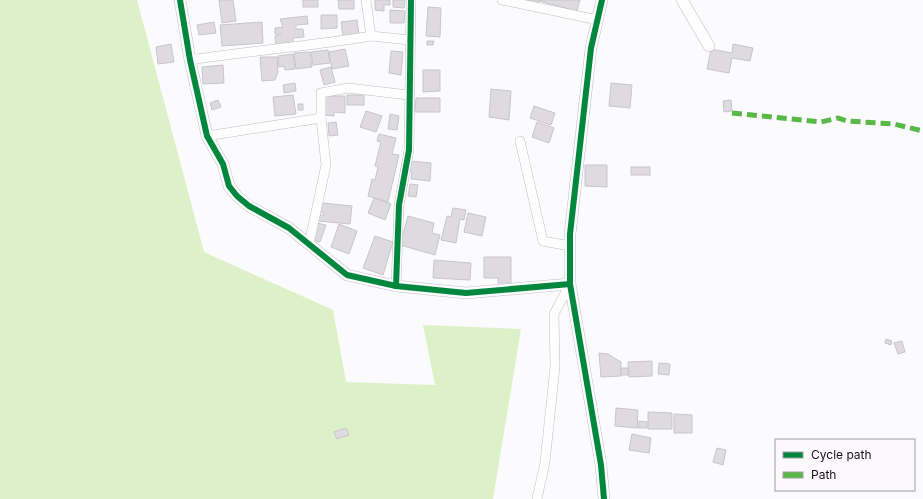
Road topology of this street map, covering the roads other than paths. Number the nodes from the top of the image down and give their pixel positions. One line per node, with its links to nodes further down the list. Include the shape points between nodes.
1 (180, 0): 11 (street)
2 (366, 0): 8 (street)
3 (411, 0): 9 (street)
4 (502, 0): 7 (street)
5 (602, 0): 7 (street)
6 (682, 0): 10 (street)
7 (598, 20): 17 (street, via 591,48 578,146)
8 (371, 36): 9 (street); 11 (street, via 313,46 251,51)
9 (410, 40): 12 (street)
10 (709, 46)
11 (190, 60): 14 (street)
12 (410, 95): 13 (street, via 348,88 321,93); 19 (street, via 409,150 400,205)
13 (321, 118): 14 (street); 16 (street, via 326,165)
14 (207, 136): 16 (street, via 223,164 229,186 238,196 250,206 289,228)
15 (520, 141): 17 (street, via 543,241)
16 (309, 244): 19 (street, via 347,275)
17 (570, 246): 18 (street)
18 (570, 284): 19 (street, via 466,293); 20 (street, via 554,314 555,367 545,462); 21 (street, via 601,465)
19 (396, 286)
20 (537, 499)
21 (604, 499)

